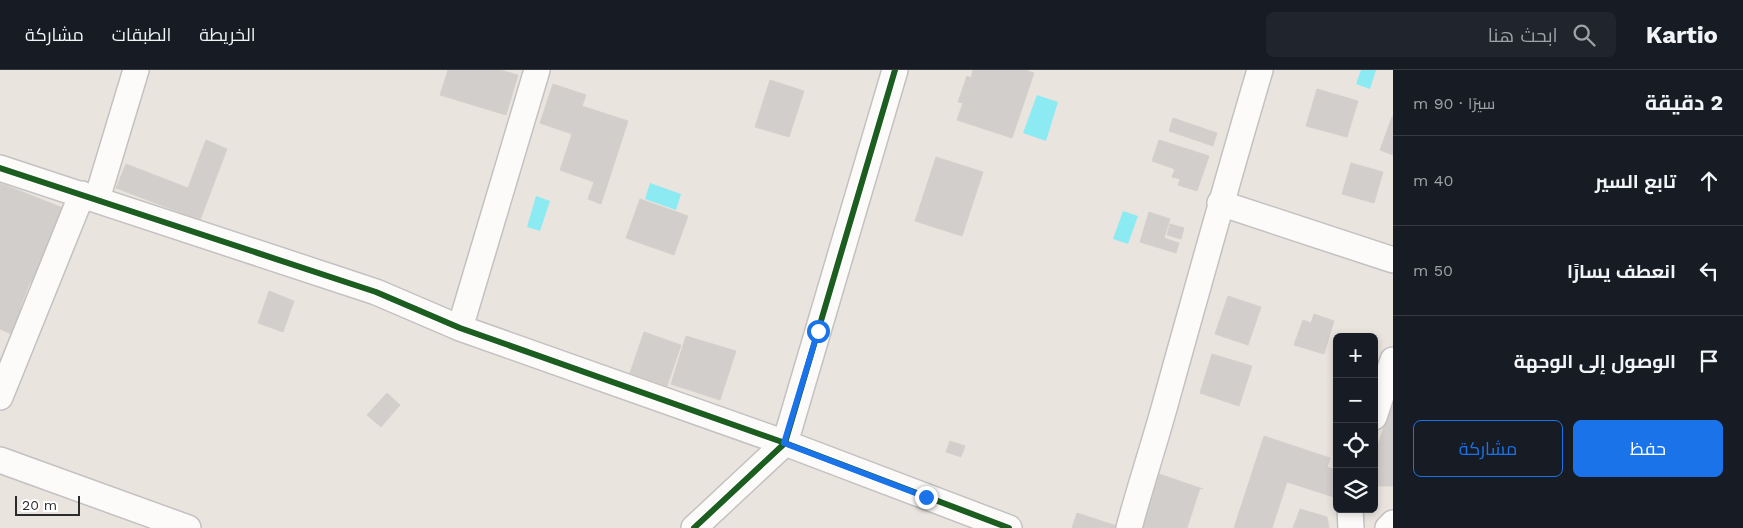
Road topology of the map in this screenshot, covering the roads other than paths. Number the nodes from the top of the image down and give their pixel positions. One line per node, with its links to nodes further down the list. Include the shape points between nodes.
1 (136, 70): 6 (street)
2 (538, 70): 9 (street)
3 (895, 70): 13 (street)
4 (1260, 70): 7 (street)
5 (0, 168): 6 (street)
6 (90, 197): 9 (street, via 376,292); 11 (street)
7 (1220, 203): 8 (street); 21 (street)
8 (1393, 260)
9 (460, 328): 13 (street)
10 (1393, 360): 12 (street)
11 (0, 397)
12 (1378, 405)
13 (784, 443): 16 (street); 19 (street)
14 (0, 460): 18 (street)
15 (1350, 513): 22 (street)
16 (974, 523): 20 (street)
17 (1393, 523): 23 (street)
18 (188, 528)
19 (694, 528)
20 (1009, 528)
21 (1129, 528)
22 (1351, 528)
23 (1388, 528)

